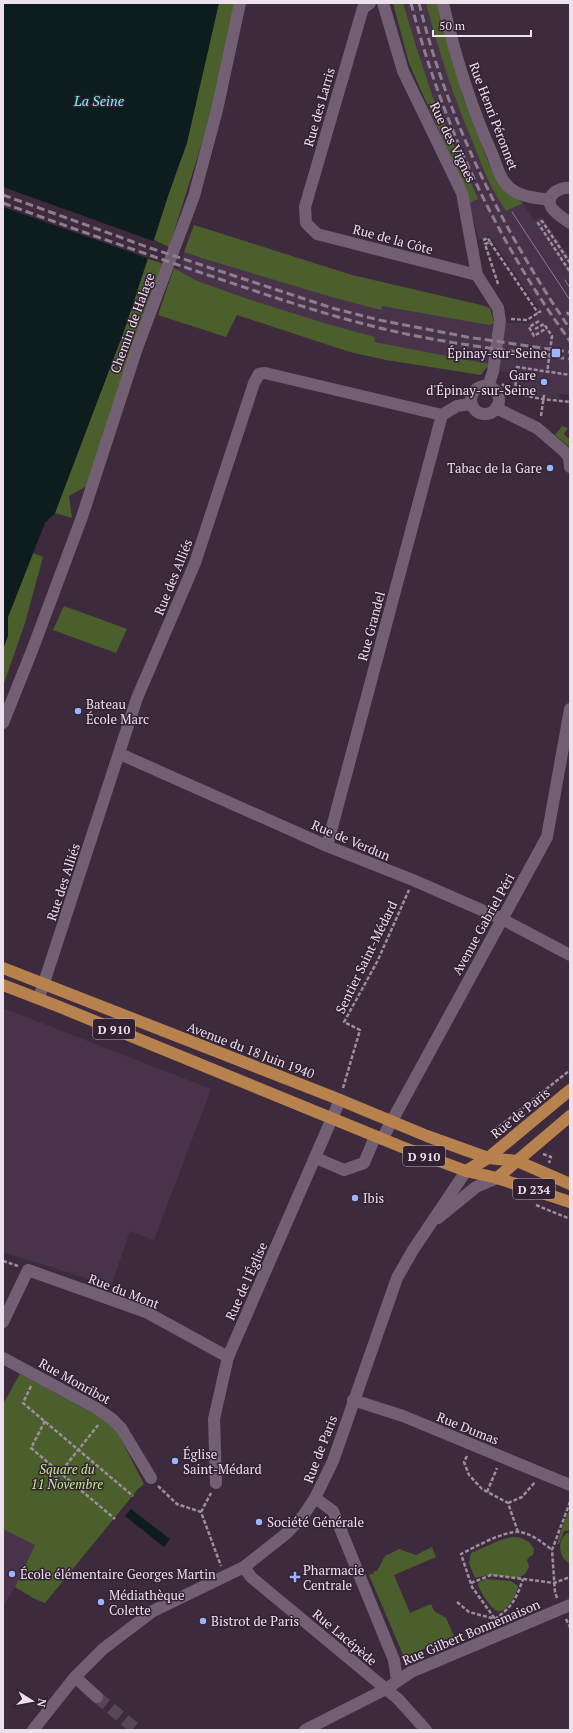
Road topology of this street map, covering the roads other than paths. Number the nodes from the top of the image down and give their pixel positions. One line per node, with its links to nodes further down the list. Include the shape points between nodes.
1 (240, 3): 16 (street, Chemin de Halage, via 217,110 194,196 137,348 82,517 34,648)
2 (370, 3): 7 (street, Rue des Larris, via 364,8 307,199)
3 (383, 3): 9 (street, Rue des Vignes, via 403,71 462,193)
4 (443, 3): 6 (street, Rue Henri Péronnet, via 464,84 504,182 517,192)
5 (570, 188): 6 (street, via 561,188)
6 (550, 200): 8 (street, via 554,211)
7 (306, 223): 9 (street, Rue de la Côte, via 317,234)
8 (570, 223)
9 (477, 275): 10 (street, Rue des Vignes, via 505,320)
10 (490, 379): 11 (street, via 473,393); 12 (street, via 499,398)
11 (471, 404): 12 (street, via 482,414 488,414); 13 (street, via 457,406)
12 (496, 408): 14 (street, via 537,428 565,452)
13 (442, 415): 17 (street, Rue des Alliés, via 265,373 259,374 195,564 138,698); 18 (street, Rue Grandel)
14 (570, 467)
15 (570, 709): 19 (street, Avenue Gabriel Péri, via 547,837)
16 (3, 723)
17 (120, 754): 18 (street, Rue de Verdun); 22 (street, Rue des Alliés)
18 (327, 846): 19 (street, Rue de Verdun, via 414,880)
19 (502, 919): 20 (street, Rue de Verdun); 29 (street, Avenue Gabriel Péri)
20 (570, 955)
21 (3, 968): 22 (main road, Avenue du 18 Juin 1940 / D 910)
22 (44, 984): 24 (street, Rue des Alliés); 26 (main road, Avenue du 18 Juin 1940 / D 910)
23 (3, 985): 24 (main road, D 910)
24 (39, 998): 28 (main road, D 910)
25 (570, 1090): 32 (main road, Rue de Paris)
26 (340, 1100): 28 (street, Rue de l'Église); 29 (main road, Avenue du 18 Juin 1940 / D 910)
27 (570, 1116): 33 (main road)
28 (333, 1120): 30 (main road, D 910); 31 (street, Rue de l'Église)
29 (392, 1122): 30 (street, Avenue Gabriel Péri); 32 (main road, Avenue du 18 Juin 1940 / D 910)
30 (379, 1138): 31 (street, Avenue Gabriel Péri, via 364,1163 344,1170); 34 (main road, D 910)
31 (316, 1158): 40 (street, Rue de l'Église)
32 (488, 1158): 33 (main road, D 910); 34 (main road, Rue de Paris)
33 (517, 1161): 35 (main road); 36 (main road, D 234)
34 (466, 1171): 35 (main road, D 910); 38 (street, Rue de Paris)
35 (497, 1178): 37 (main road, D 234); 38 (street, Rue de Paris, via 476,1187)
36 (570, 1184)
37 (570, 1202)
38 (430, 1224): 42 (street, Rue de Paris, via 397,1278)
39 (3, 1322): 40 (street, Rue du Mont, via 28,1270 146,1312)
40 (228, 1357): 44 (street, Rue de l'Église, via 214,1419)
41 (3, 1358): 43 (street, Rue Monribot, via 106,1414 121,1428)
42 (353, 1400): 45 (street, Rue Dumas, via 386,1410); 46 (street, Rue de Paris, via 333,1461)
43 (151, 1478)
44 (216, 1483)
45 (570, 1485)
46 (315, 1498): 47 (street, Rue de Paris, via 287,1533); 50 (street, via 333,1511 394,1660)
47 (244, 1567): 49 (street, Rue de Paris, via 153,1611 103,1649); 51 (street, Rue Lacépède, via 251,1577)
48 (565, 1607): 50 (street, Rue Gilbert Bonnemaison)
49 (75, 1677): 52 (street); 53 (street, Rue de Paris)
50 (397, 1680): 51 (street, Rue Gilbert Bonnemaison)
51 (386, 1689): 54 (street, Rue Gilbert Bonnemaison); 55 (street, Rue Lacépède)
52 (97, 1697)
53 (33, 1730)
54 (305, 1730)
55 (426, 1730)

